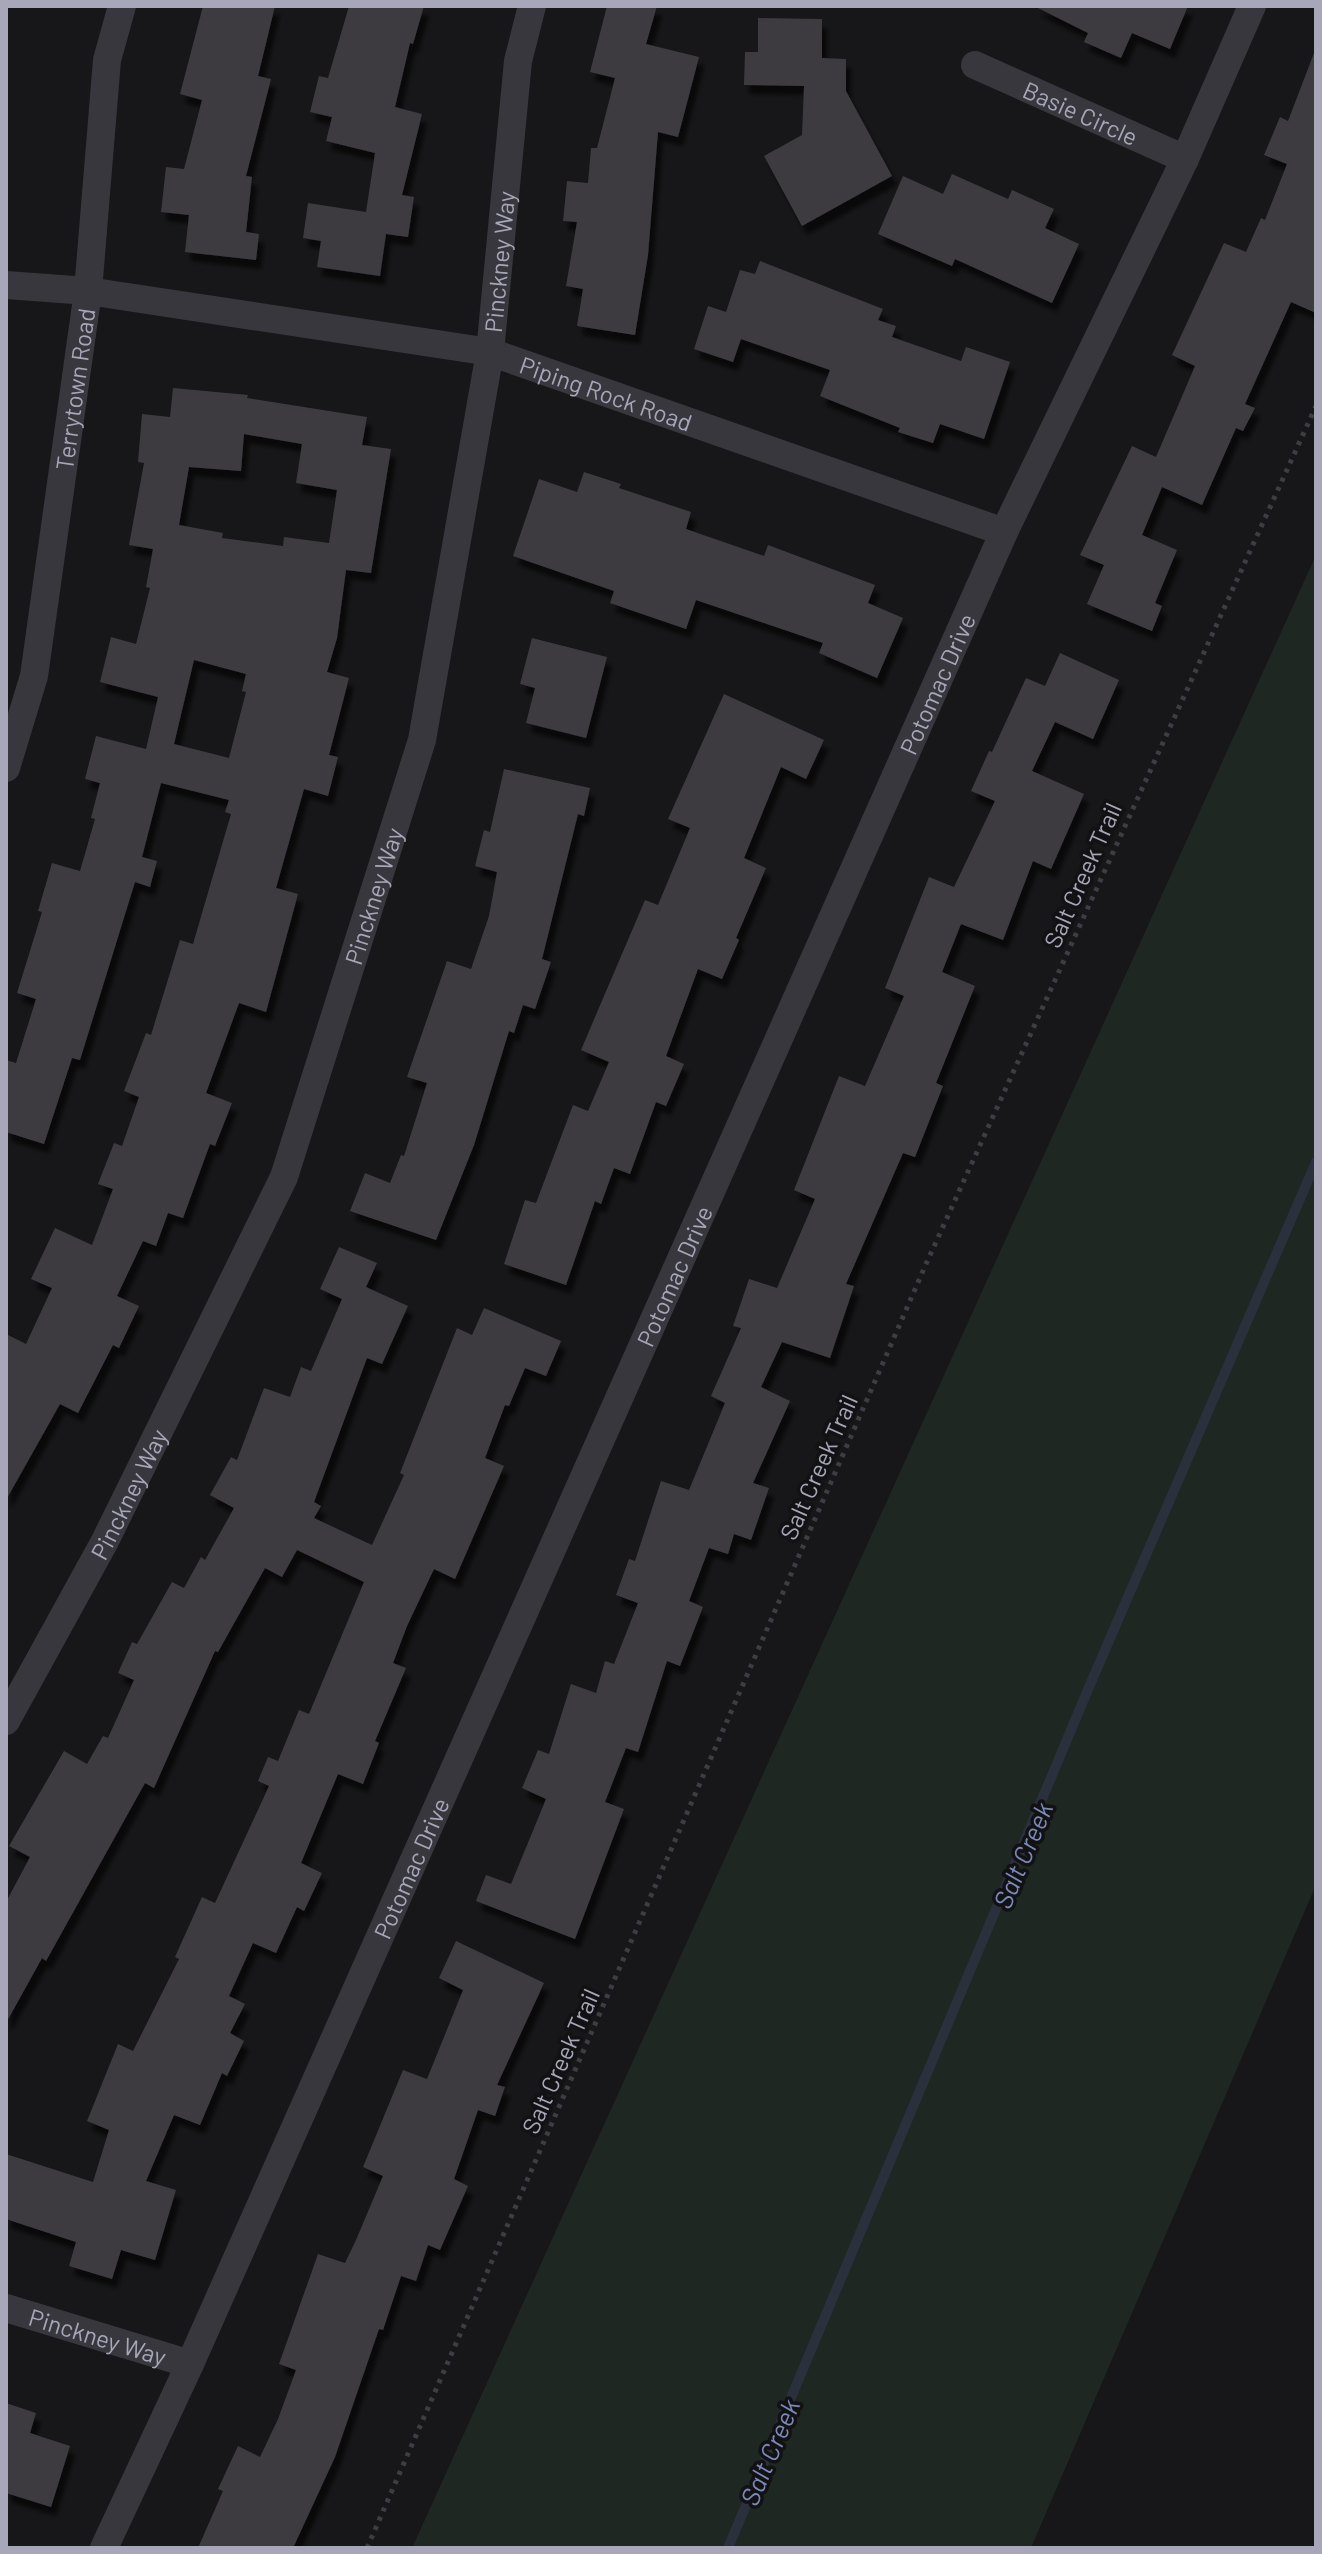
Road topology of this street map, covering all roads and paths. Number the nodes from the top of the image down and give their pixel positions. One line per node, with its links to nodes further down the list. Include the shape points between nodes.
1 (122, 6): 7 (street, Terrytown Road, via 107,60)
2 (532, 6): 8 (street, Pinckney Way, via 518,61)
3 (1252, 6): 5 (street, Potomac Drive)
4 (975, 65): 5 (street, Basie Circle)
5 (1185, 159): 10 (street, Potomac Drive)
6 (6, 285): 7 (street, Piping Rock Road)
7 (88, 291): 8 (street, Piping Rock Road); 11 (street, Terrytown Road, via 34,676)
8 (490, 352): 10 (street, Piping Rock Road); 12 (street, Pinckney Way, via 422,740 284,1177 105,1541)
9 (1316, 406): 16 (path, Salt Creek Trail, via 919,1279)
10 (1004, 532): 14 (street, Potomac Drive)
11 (6, 768)
12 (6, 1721)
13 (6, 2308): 14 (street, Pinckney Way)
14 (190, 2364): 15 (street, Potomac Drive)
15 (104, 2548)
16 (367, 2548)

